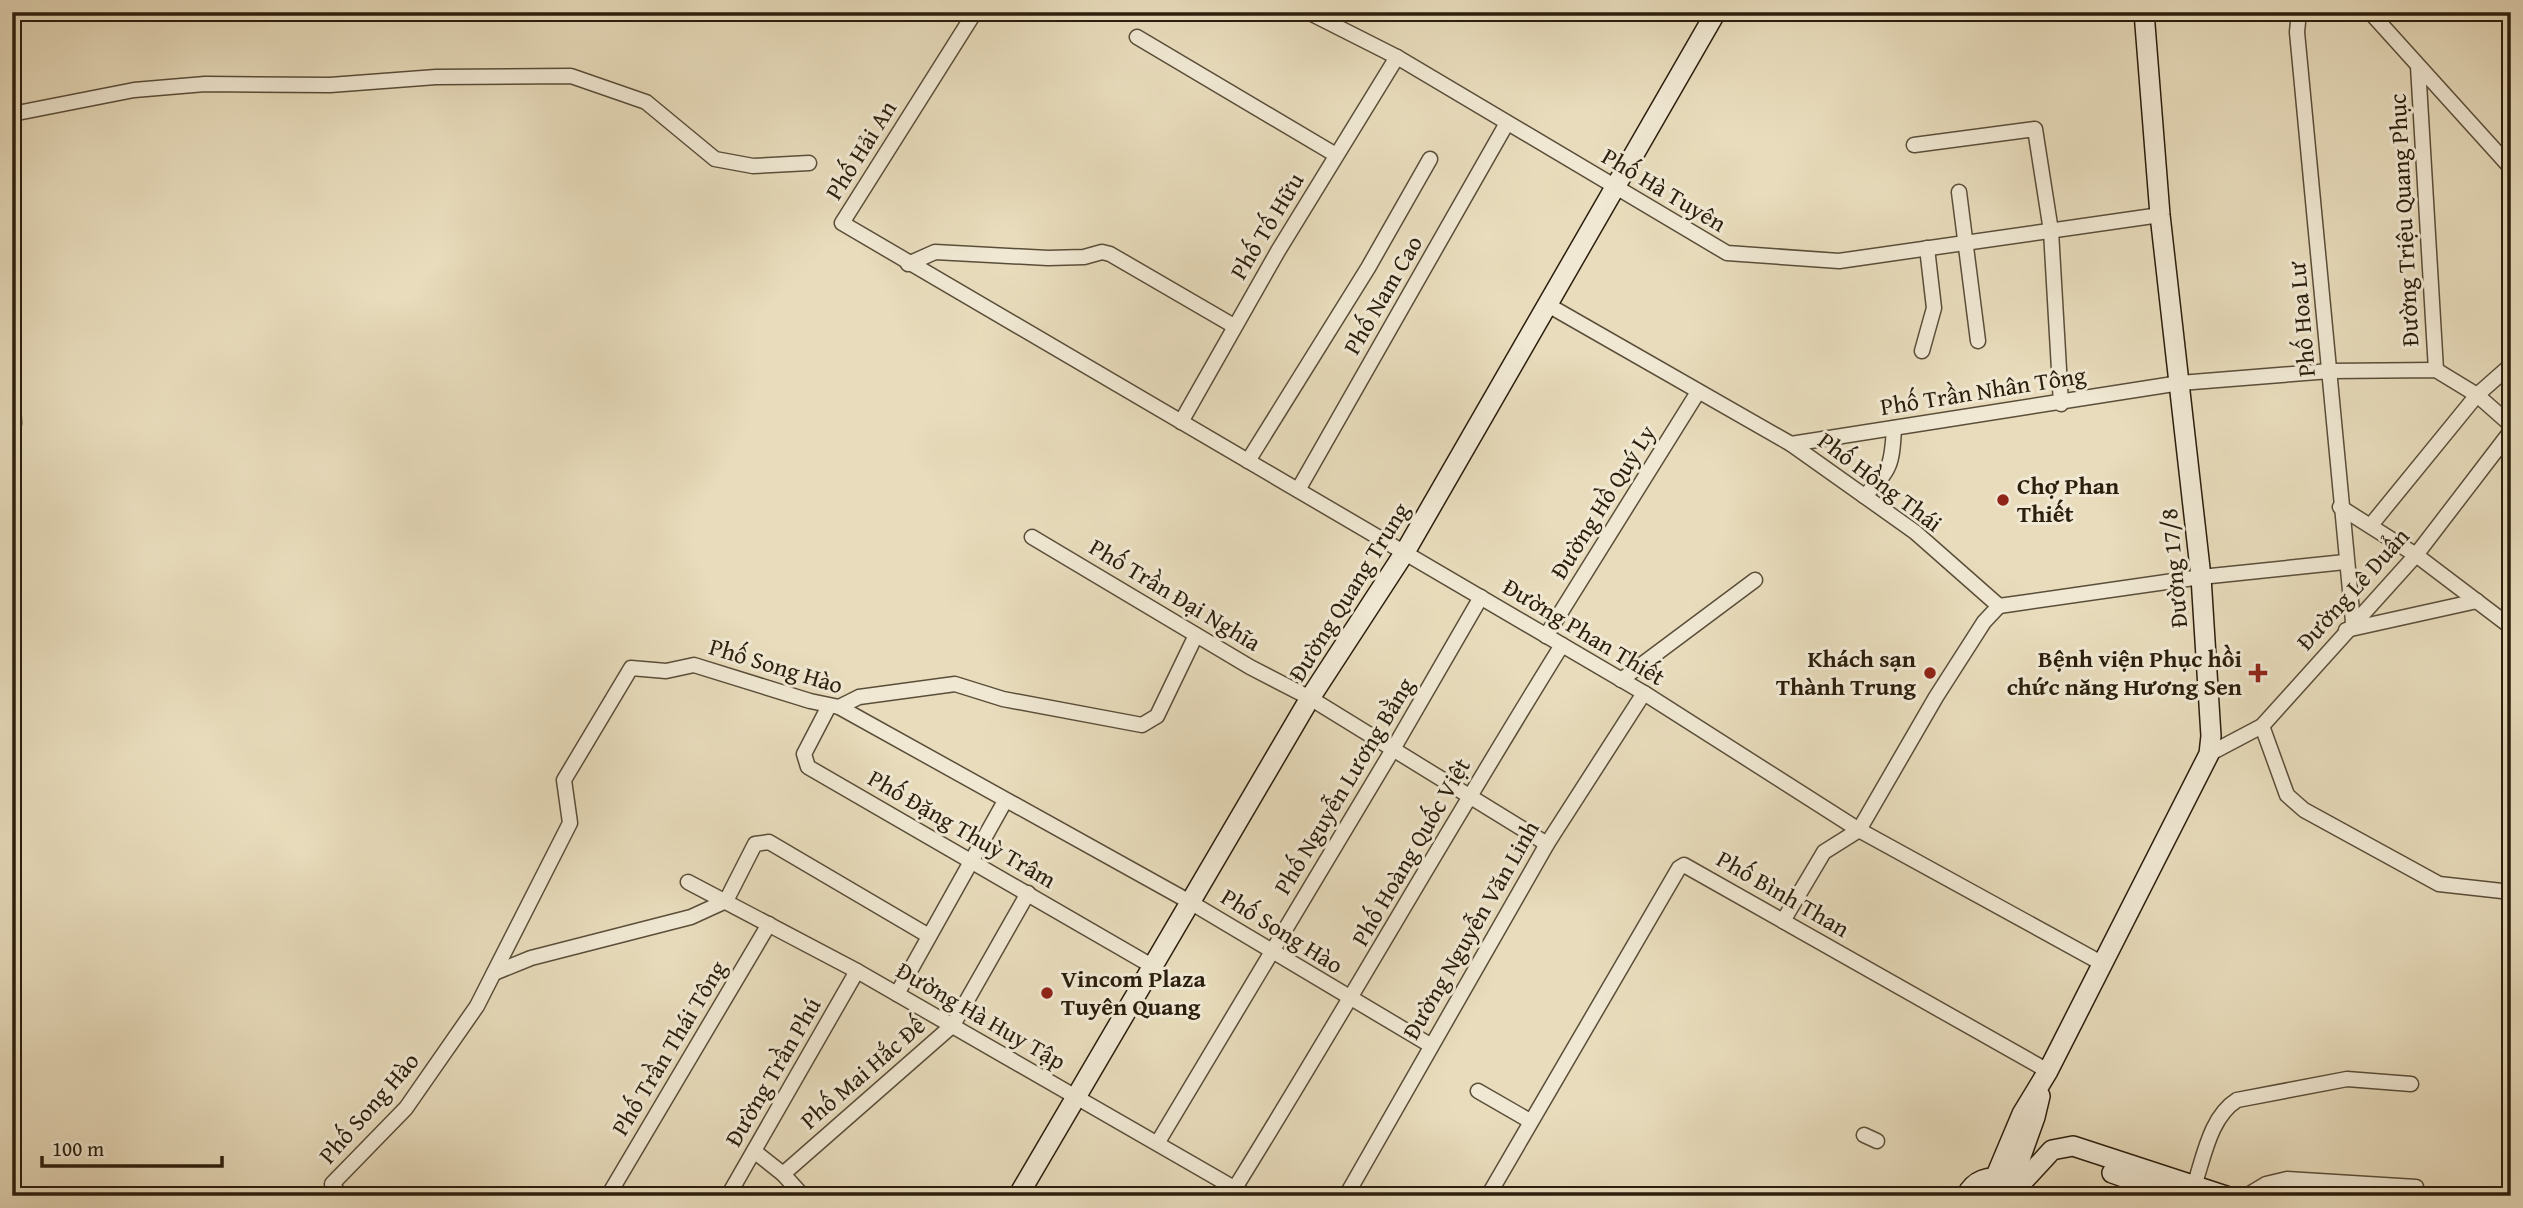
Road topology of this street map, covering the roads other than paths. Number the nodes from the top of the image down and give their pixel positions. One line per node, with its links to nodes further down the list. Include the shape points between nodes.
1 (975, 12): 23 (street, Phố Hải An, via 842,223)
2 (1308, 12): 8 (street, Phố Hà Tuyên)
3 (1716, 12): 17 (main road, Đường Quang Trung)
4 (2144, 12): 19 (main road, Đường 17/8)
5 (2299, 12): 31 (street, Phố Hoa Lư, via 2297,32)
6 (2370, 12): 9 (street)
7 (1137, 37): 13 (street)
8 (1397, 57): 11 (street, Phố Hà Tuyên); 13 (street, Phố Tố Hữu)
9 (2418, 66): 16 (street); 30 (street, Đường Triệu Quang Phục)
10 (12, 114): 15 (street, via 134,90 205,84 330,85 436,77 571,76 646,102 715,159 753,166)
11 (1507, 124): 17 (street, Phố Hà Tuyên); 44 (street, Phố Nam Cao)
12 (1914, 145): 20 (street, via 2035,128)
13 (1336, 155): 25 (street, Phố Tố Hữu)
14 (1430, 159): 43 (street)
15 (809, 163)
16 (2511, 167)
17 (1617, 187): 22 (street, Phố Hà Tuyên, via 1727,253 1839,261); 24 (main road, Đường Quang Trung)
18 (1959, 192): 21 (street)
19 (2160, 215): 20 (street, Phố Hà Tuyên); 32 (main road, Đường 17/8)
20 (2051, 231): 21 (street, Phố Hà Tuyên); 36 (street)
21 (1967, 243): 22 (street, Phố Hà Tuyên); 27 (street)
22 (1927, 248): 28 (street, via 1934,307)
23 (909, 263): 25 (street, via 935,253 1048,258 1101,252); 26 (street, Phố Hải An)
24 (1548, 305): 34 (street, Phố Hồng Thái); 49 (main road, Đường Quang Trung)
25 (1234, 326): 37 (street, Phố Tố Hữu)
26 (1041, 339): 37 (street, Đường Phan Thiết)
27 (1978, 341)
28 (1922, 351)
29 (2511, 365): 35 (street)
30 (2436, 370): 31 (street, Phố Trần Nhân Tông); 35 (street)
31 (2330, 371): 32 (street, Phố Trần Nhân Tông); 46 (street, Phố Hoa Lư)
32 (2180, 383): 36 (street, Phố Trần Nhân Tông); 52 (main road, Đường 17/8)
33 (12, 385): 38 (street)
34 (1698, 392): 42 (street, Phố Hồng Thái); 60 (street, Đường Hồ Quý Ly)
35 (2477, 396): 39 (street); 47 (street)
36 (2061, 404): 40 (street, Phố Trần Nhân Tông)
37 (1181, 422): 43 (street, Đường Phan Thiết)
38 (14, 424)
39 (2511, 425)
40 (1894, 428): 42 (street, Phố Trần Nhân Tông); 45 (street, via 1892,463)
41 (2511, 431): 50 (street, Đường Lê Duẩn)
42 (1791, 444): 45 (street, Phố Hồng Thái)
43 (1248, 461): 44 (street, Đường Phan Thiết)
44 (1298, 490): 49 (street, Đường Phan Thiết)
45 (1864, 496): 56 (street, Phố Hồng Thái, via 1914,532)
46 (2340, 507): 47 (street); 51 (street, Phố Hoa Lư)
47 (2371, 524): 50 (street)
48 (1032, 537): 59 (street, Phố Trần Đại Nghĩa)
49 (1405, 552): 54 (street, Đường Phan Thiết); 64 (main road, Đường Quang Trung)
50 (2416, 555): 55 (street); 57 (street, Đường Lê Duẩn)
51 (2345, 562): 52 (street); 57 (street, Phố Hoa Lư)
52 (2201, 577): 56 (street); 68 (main road, Đường 17/8, via 2210,696)
53 (1755, 580): 62 (street)
54 (1481, 597): 60 (street, Đường Phan Thiết); 67 (street, Phố Nguyễn Lương Bằng)
55 (2477, 601): 57 (street); 58 (street)
56 (1999, 606): 71 (street, via 1943,686)
57 (2349, 626): 66 (street, Đường Lê Duẩn)
58 (2511, 626)
59 (1196, 635): 64 (street, Phố Trần Đại Nghĩa); 65 (street, via 1157,716 1142,725 1017,702 955,684 859,697)
60 (1546, 636): 61 (street, Đường Phan Thiết)
61 (1562, 646): 62 (street, Đường Phan Thiết); 69 (street, Phố Hoàng Quốc Việt)
62 (1621, 680): 63 (street, Đường Phan Thiết)
63 (1644, 692): 71 (street, Đường Phan Thiết); 72 (street, Đường Nguyễn Văn Linh)
64 (1310, 698): 67 (street, Phố Trần Đại Nghĩa); 78 (main road, Đường Quang Trung)
65 (834, 706): 70 (street, Phố Song Hào); 73 (street, Phố Đặng Thuỳ Trâm, via 804,754 808,767); 86 (street, Phố Song Hào, via 694,665 666,671 631,668 564,780 570,823)
66 (2262, 726): 68 (street, Đường Lê Duẩn); 75 (street, via 2287,795 2304,810 2439,884)
67 (1392, 751): 69 (street, Phố Trần Đại Nghĩa); 82 (street, Phố Nguyễn Lương Bằng)
68 (2209, 754): 83 (main road, Đường 17/8)
69 (1468, 796): 72 (street, Phố Trần Đại Nghĩa); 88 (street, Phố Hoàng Quốc Việt)
70 (1005, 801): 73 (street); 78 (street, Phố Song Hào)
71 (1859, 830): 79 (street, via 1824,852); 83 (street, Đường Phan Thiết)
72 (1547, 844): 90 (street, Đường Nguyễn Văn Linh)
73 (972, 860): 76 (street, Phố Đặng Thuỳ Trâm); 81 (street)
74 (688, 882): 77 (street, Đường Hà Huy Tập)
75 (2511, 891)
76 (1028, 893): 84 (street, Phố Đặng Thuỳ Trâm); 89 (street, Phố Mai Hắc Đế)
77 (726, 901): 80 (street, Đường Hà Huy Tập); 81 (street, via 755,844 769,842); 86 (street, via 691,917 531,958)
78 (1190, 902): 82 (street, Phố Song Hào); 84 (main road, Đường Quang Trung)
79 (1783, 921): 91 (street, Phố Bình Than); 95 (street, Phố Bình Than, via 1691,866 1679,868)
80 (769, 924): 85 (street, Đường Hà Huy Tập); 104 (street, Phố Trần Thái Tông)
81 (929, 936): 87 (street)
82 (1272, 953): 88 (street, Phố Song Hào); 96 (street, Phố Nguyễn Lương Bằng)
83 (2103, 964): 91 (main road, Đường 17/8)
84 (1152, 966): 94 (main road, Đường Quang Trung)
85 (857, 971): 87 (street, Đường Hà Huy Tập); 97 (street, Đường Trần Phú)
86 (494, 973): 101 (street, Phố Song Hào, via 477,1006 405,1108)
87 (897, 994): 89 (street, Đường Hà Huy Tập)
88 (1351, 1001): 90 (street, Phố Song Hào); 103 (street, Phố Hoàng Quốc Việt)
89 (953, 1025): 94 (street, Đường Hà Huy Tập); 98 (street, Phố Mai Hắc Đế)
90 (1430, 1045): 108 (street, Đường Nguyễn Văn Linh)
91 (2045, 1076): 99 (main road, Đường 17/8)
92 (2411, 1084): 102 (street, via 2347,1079 2237,1101 2218,1118)
93 (1478, 1091): 95 (street)
94 (1076, 1097): 96 (street, Đường Hà Huy Tập); 107 (main road, Đường Quang Trung)
95 (1530, 1121): 109 (street, Phố Bình Than)
96 (1158, 1142): 103 (street, Đường Hà Huy Tập)
97 (754, 1150): 98 (street); 105 (street, Đường Trần Phú)
98 (783, 1174): 106 (street)
99 (2010, 1187): 102 (main road, via 2052,1150 2073,1146); 110 (main road, via 1975,1183)
100 (2416, 1187): 112 (street, via 2287,1180 2266,1184)
101 (337, 1190)
102 (2186, 1191): 111 (main road)
103 (1241, 1192)
104 (608, 1196)
105 (728, 1196)
106 (803, 1196)
107 (1018, 1196)
108 (1346, 1196)
109 (1488, 1196)
110 (1966, 1196)
111 (2226, 1196)
112 (2246, 1196)

